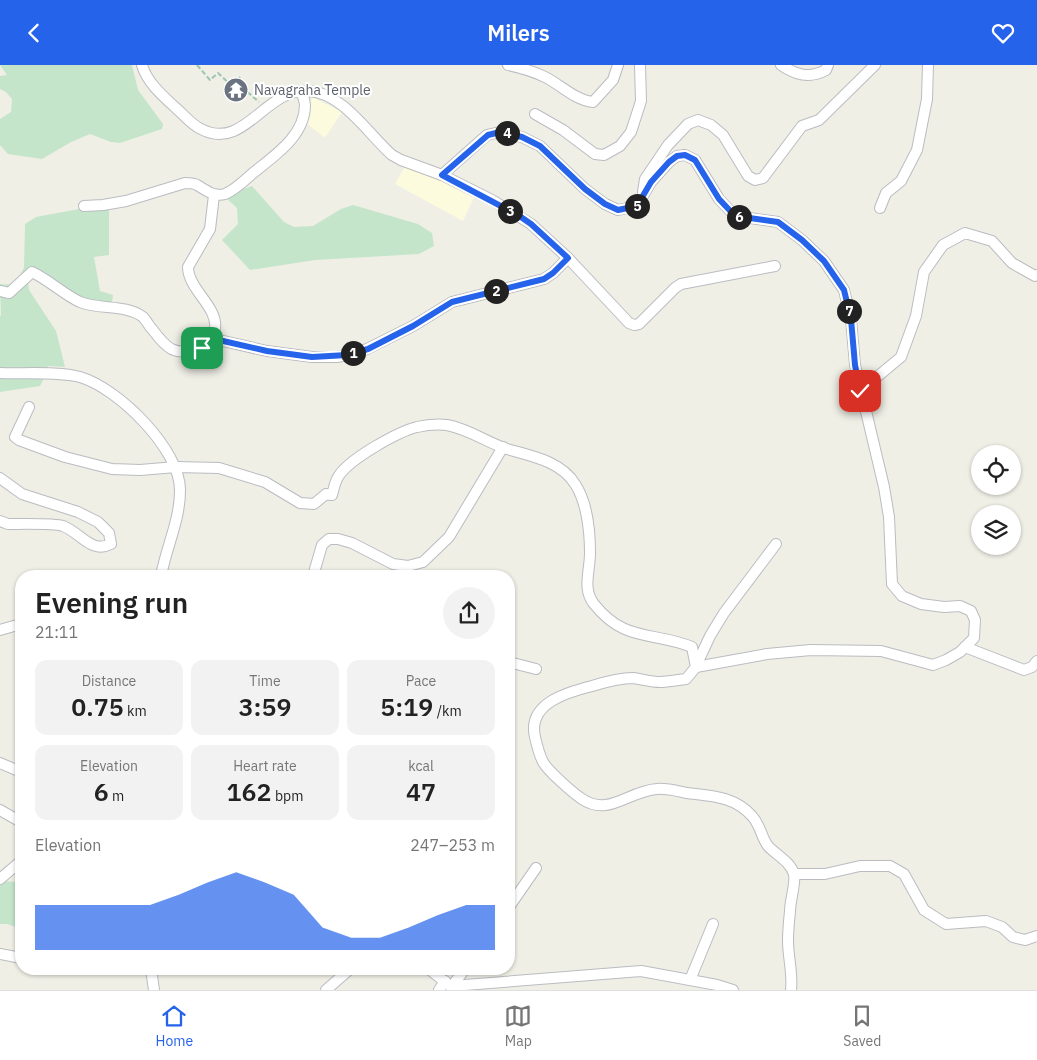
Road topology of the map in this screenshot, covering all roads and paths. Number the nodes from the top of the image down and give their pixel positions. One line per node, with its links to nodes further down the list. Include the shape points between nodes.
1 (142, 65): 13 (street, via 160,92 201,129 218,133 235,131)
2 (197, 65): 11 (path, via 210,81 218,73 232,87)
3 (508, 65): 4 (street, via 530,70 584,101 594,102 613,80)
4 (618, 65)
5 (640, 65): 14 (street, via 641,101 631,132 620,146 604,155 595,154)
6 (781, 65): 7 (street, via 793,73 816,76 826,71)
7 (828, 65)
8 (875, 65): 17 (street, via 818,119 802,126 763,178 755,180 748,176 723,135 711,125 698,121 688,124 668,145 645,179)
9 (928, 65): 19 (street, via 927,99 917,150 901,181 886,193)
10 (240, 77): 11 (path)
11 (236, 82): 13 (path)
12 (300, 91): 13 (street, via 290,93); 15 (street, via 328,95 392,155); 16 (street, via 305,111 297,133 234,188)
13 (265, 108)
14 (535, 114)
15 (442, 175): 17 (street, via 488,135 500,132 522,137 540,146 585,189 618,210 637,206); 20 (street, via 518,215)
16 (214, 195): 18 (street, via 196,184 186,183 126,201); 24 (street, via 210,229 188,267 191,281 215,325)
17 (642, 195): 26 (street, via 669,162 685,155 695,160 719,199 735,216 778,222 802,240 824,261 844,290)
18 (84, 206)
19 (880, 208)
20 (568, 258): 21 (street, via 634,325 682,284); 24 (street, via 544,279 452,302 368,349 347,355 312,357)
21 (775, 266)
22 (1037, 275): 26 (street, via 1012,263 992,241 965,233 943,245 924,272 916,316 901,357)
23 (0, 291): 24 (street, via 9,293 32,272 82,303 122,309 143,317 173,351 184,353 202,348)
24 (210, 338)
25 (0, 373): 29 (street, via 79,377 107,389 162,442)
26 (860, 391): 37 (street, via 890,517 892,584 902,595 921,604 960,606 971,611 975,620 974,638)
27 (29, 407): 29 (street, via 15,434 19,440 65,457 112,469)
28 (503, 447): 29 (street, via 460,428 417,427 347,466 336,479 332,495 326,494 314,504 300,503 265,481 218,468); 34 (street, via 449,537 423,562 408,566 393,564 352,543 329,539 322,545); 40 (street, via 553,464 576,484 588,523 587,587 594,604 618,627 692,647)
29 (176, 467): 33 (street, via 180,491)
30 (0, 478): 31 (street, via 22,494 98,522 109,533 111,544 95,547 62,526)
31 (0, 521)
32 (776, 544): 40 (street, via 724,613)
33 (163, 570)
34 (316, 570)
35 (15, 626): 36 (street)
36 (0, 630)
37 (965, 647): 38 (street, via 1024,670); 40 (street, via 933,665 881,651 811,650 766,654)
38 (1037, 661)
39 (515, 664): 41 (street)
40 (696, 667): 48 (street, via 686,679 609,681 556,697 544,706 536,719 534,734 544,764 582,799 598,806 611,804 639,791 659,789 716,795 751,815 767,845 789,864)
41 (536, 669)
42 (0, 763): 43 (street)
43 (15, 769)
44 (0, 810): 45 (street)
45 (15, 819)
46 (15, 866): 49 (street)
47 (536, 868): 50 (street)
48 (794, 874): 52 (street, via 825,874 860,865 890,866 904,875 924,910 946,924 986,921 1002,927 1013,937 1026,940); 65 (street, via 788,941)
49 (0, 879)
50 (515, 898)
51 (713, 924): 59 (street)
52 (1037, 936)
53 (0, 954): 54 (street)
54 (15, 957)
55 (153, 975): 61 (street)
56 (343, 975): 62 (street)
57 (437, 975): 60 (street)
58 (460, 975): 60 (street)
59 (690, 980): 60 (street, via 641,971); 64 (street)
60 (451, 986): 63 (street)
61 (154, 990)
62 (326, 990)
63 (439, 990)
64 (733, 990)
65 (791, 990)

